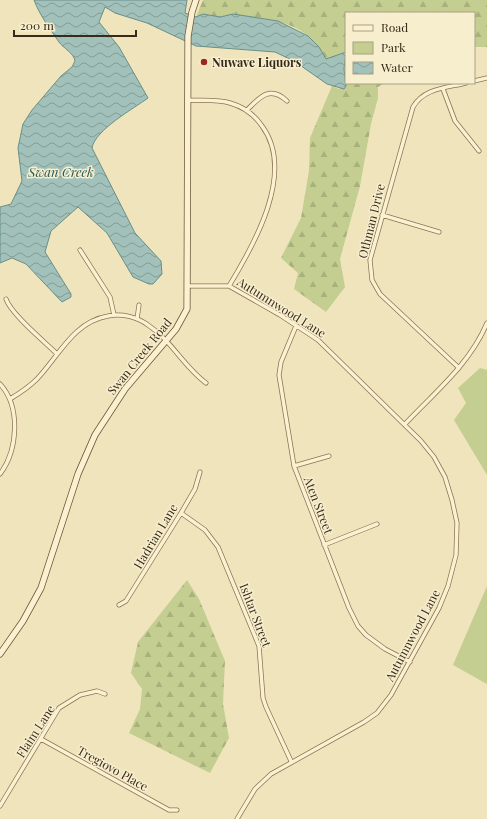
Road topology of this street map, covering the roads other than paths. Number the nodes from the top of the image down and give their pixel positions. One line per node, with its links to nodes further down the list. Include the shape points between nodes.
1 (195, 2): 6 (street, Swan Creek Road, via 189,27)
2 (487, 78): 3 (street)
3 (475, 81)
4 (462, 84): 5 (street, Othman Drive)
5 (443, 89): 9 (street, via 455,121); 10 (street, Othman Drive, via 425,94 413,108)
6 (188, 100): 8 (street, via 229,103); 13 (street, Swan Creek Road)
7 (287, 101): 8 (street, via 282,96 271,93 260,97)
8 (247, 110): 14 (street, via 258,121 271,143 275,160 274,179 256,237)
9 (479, 151)
10 (382, 215): 11 (street); 23 (street, Othman Drive, via 370,260 375,287 393,308)
11 (439, 232)
12 (80, 250): 17 (street, via 110,298)
13 (188, 286): 14 (street, Autumnwood Lane); 21 (street, Swan Creek Road, via 185,315)
14 (229, 286): 20 (street, Autumnwood Lane)
15 (6, 299): 22 (street, via 9,306 31,330)
16 (139, 305): 18 (street)
17 (114, 315): 18 (street); 22 (street, via 98,318 83,325)
18 (137, 319): 21 (street, via 150,326)
19 (487, 323): 23 (street, via 479,341)
20 (296, 326): 27 (street, Autumnwood Lane, via 321,342); 29 (street, Aten Street, via 281,362 279,375)
21 (166, 341): 24 (street); 36 (street, Swan Creek Road, via 125,389 95,435 78,474 41,588 23,622)
22 (57, 354): 26 (street, via 32,384)
23 (459, 368): 27 (street)
24 (206, 383)
25 (0, 384): 26 (street)
26 (10, 399): 31 (street, via 14,419 13,444)
27 (405, 424): 37 (street, Autumnwood Lane, via 438,464 450,492 457,523 456,555 448,586)
28 (329, 456): 29 (street)
29 (294, 466): 34 (street, Aten Street)
30 (200, 472): 32 (street, Hadrian Lane, via 195,489)
31 (0, 474)
32 (181, 513): 35 (street, Hadrian Lane, via 126,601); 40 (street, Ishtar Street, via 205,530 218,547 259,646 263,698)
33 (377, 524): 34 (street)
34 (324, 545): 37 (street, Aten Street, via 349,608 362,632 377,644)
35 (119, 606)
36 (0, 654)
37 (410, 662): 40 (street, Autumnwood Lane, via 377,712 357,726)
38 (105, 694): 39 (street, Flaim Lane, via 97,691 80,695 59,708)
39 (41, 739): 41 (street, Flaim Lane); 42 (street, Tregiovo Place, via 168,810)
40 (291, 761): 43 (street, Autumnwood Lane, via 262,782)
41 (0, 806)
42 (177, 810)
43 (237, 819)

